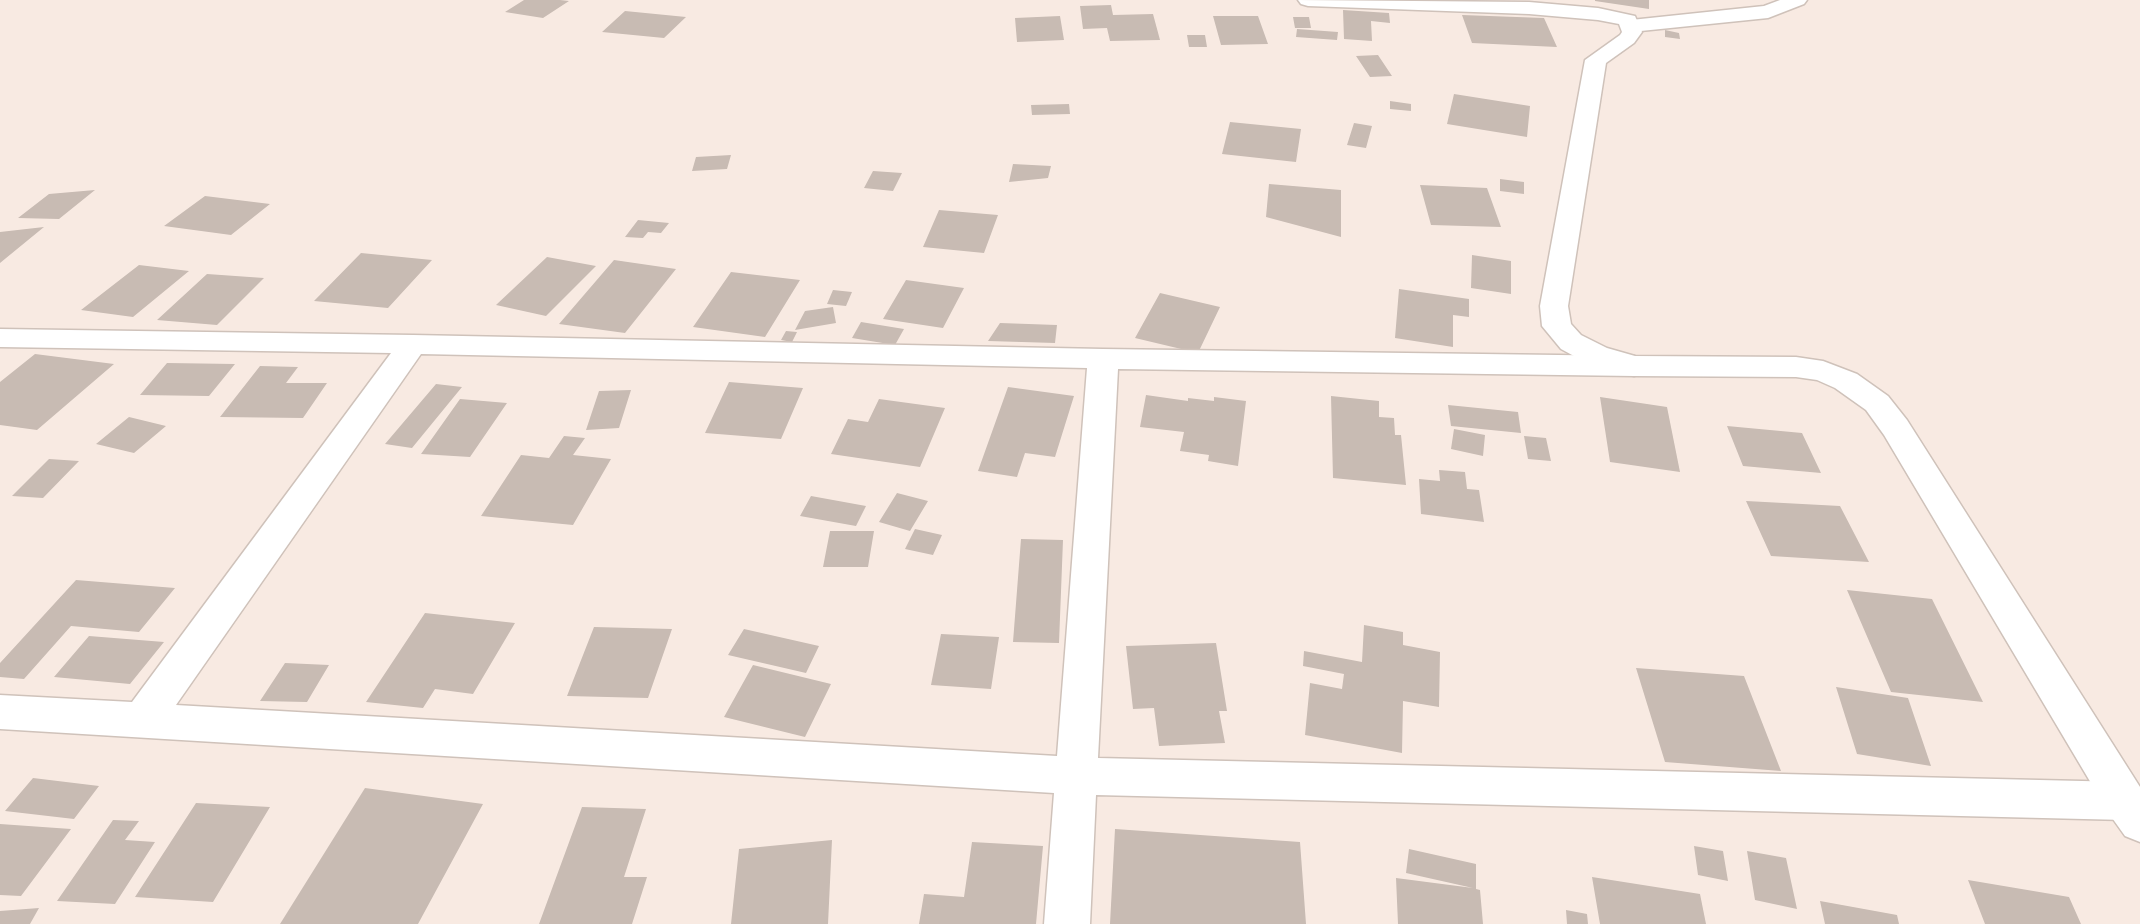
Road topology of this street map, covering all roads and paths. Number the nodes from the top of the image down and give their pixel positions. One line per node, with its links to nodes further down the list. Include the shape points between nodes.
1 (1308, 0): 5 (street, via 1540,9 1598,14 1628,20)
2 (1719, 0): 4 (street)
3 (1797, 0): 4 (street, via 1768,12)
4 (1689, 20): 5 (street)
5 (1631, 26): 9 (street, via 1627,39 1596,60 1554,306 1557,327 1571,342 1596,355)
6 (0, 338): 7 (street)
7 (413, 344): 8 (street); 11 (street)
8 (1103, 359): 9 (street); 12 (street)
9 (1634, 366): 13 (street, via 1796,367 1823,371 1846,381 1877,403)
10 (0, 712): 11 (street)
11 (143, 719): 12 (street)
12 (1077, 776): 13 (street); 14 (street)
13 (2132, 811)
14 (1067, 924)

